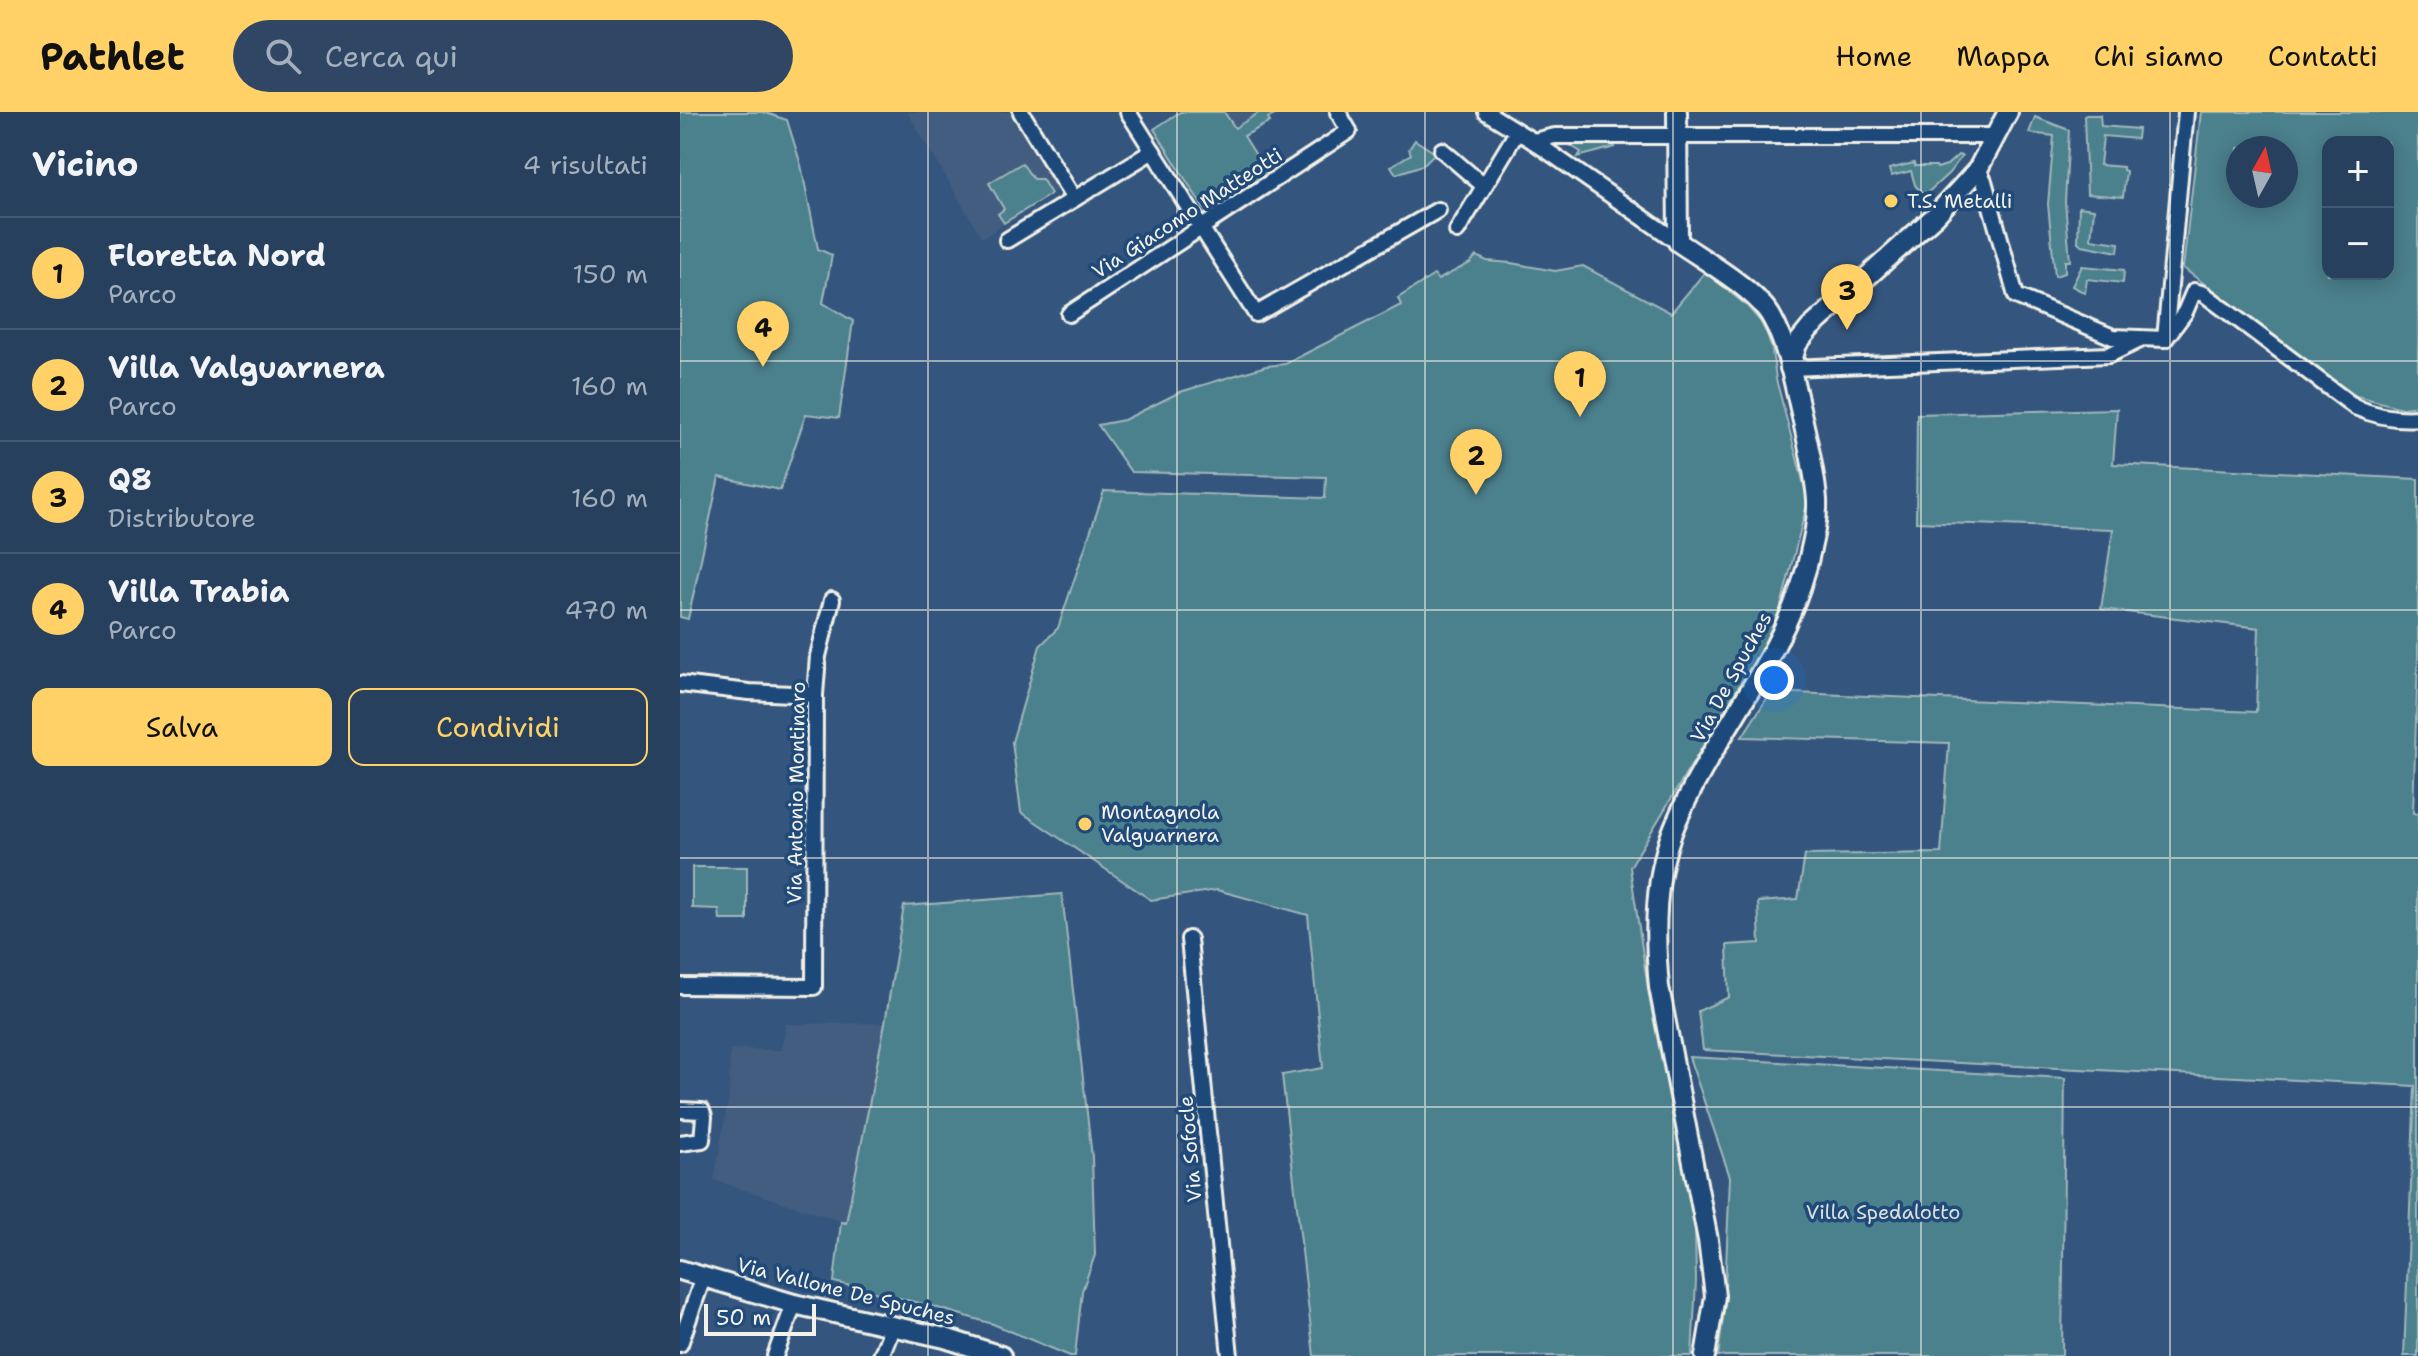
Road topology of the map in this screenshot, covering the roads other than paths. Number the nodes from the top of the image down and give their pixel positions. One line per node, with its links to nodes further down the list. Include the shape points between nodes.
1 (1021, 112): 16 (street)
2 (1128, 112): 13 (street)
3 (1338, 112): 18 (street, Via Giacomo Matteotti, via 1349,131)
4 (1486, 112): 8 (street, Via De Spuches)
5 (1677, 112): 9 (street)
6 (2008, 112): 10 (street)
7 (2186, 112): 25 (street)
8 (1517, 132): 11 (street, Via De Spuches); 15 (street)
9 (1677, 135): 10 (street); 11 (street, via 1555,136); 21 (street)
10 (1997, 136): 14 (street)
11 (1533, 141): 21 (street, Via De Spuches)
12 (1442, 150): 15 (street)
13 (1153, 151): 16 (street); 18 (street)
14 (1978, 169): 24 (street, via 1936,215); 26 (street, via 2016,296 2113,337)
15 (1484, 186): 19 (street)
16 (1074, 199): 20 (street)
17 (1438, 210): 18 (street, via 1256,314)
18 (1201, 228): 22 (street, Via Giacomo Matteotti)
19 (1457, 231)
20 (1007, 240)
21 (1678, 242): 23 (street, Via De Spuches, via 1740,286)
22 (1069, 314)
23 (1772, 317): 24 (street, via 1788,326); 27 (street, Via De Spuches)
24 (1810, 328): 27 (street, via 1797,344)
25 (2165, 339): 26 (street); 28 (street, via 2194,291 2204,294 2355,407 2387,417)
26 (2140, 340): 27 (street, via 2109,355)
27 (1790, 368): 46 (street, Via De Spuches, via 1817,501 1815,534 1799,596 1771,656 1674,827 1657,914 1659,987 1715,1296)
28 (2418, 418)
29 (832, 600): 31 (street, Via Antonio Montinaro)
30 (680, 684): 31 (street)
31 (815, 695): 33 (street, Via Antonio Montinaro, via 814,987)
32 (1189, 939): 45 (street, Via Sofocle)
33 (680, 986)
34 (680, 1110): 35 (street, via 702,1111 704,1117 702,1140)
35 (680, 1143)
36 (680, 1270): 37 (street, Via Vallone De Spuches)
37 (703, 1278): 38 (street, Via Vallone De Spuches); 40 (street)
38 (794, 1304): 39 (street, Via Vallone De Spuches); 42 (street)
39 (893, 1326): 41 (street, Via Vallone De Spuches); 43 (street)
40 (680, 1344)
41 (981, 1352): 44 (street, Via Vallone De Spuches)
42 (775, 1356)
43 (881, 1356)
44 (1001, 1356)
45 (1230, 1356)
46 (1705, 1356)

